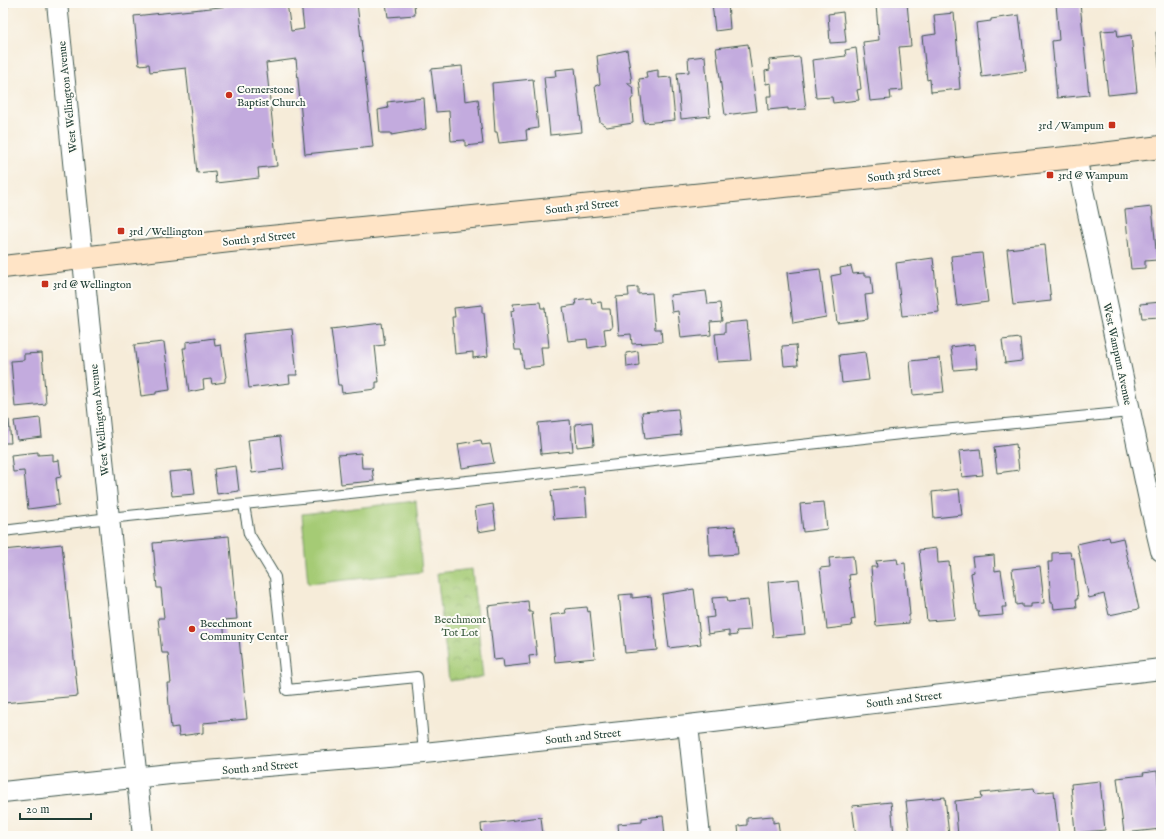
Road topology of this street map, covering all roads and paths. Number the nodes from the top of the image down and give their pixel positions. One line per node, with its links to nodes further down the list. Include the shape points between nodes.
1 (57, 3): 4 (street, West Wellington Avenue)
2 (1161, 147): 3 (main road, South 3rd Street)
3 (1076, 157): 4 (main road, South 3rd Street); 6 (street, West Wampum Avenue)
4 (82, 258): 5 (main road, South 3rd Street); 8 (street, West Wellington Avenue)
5 (3, 267)
6 (1130, 412): 7 (lane, via 901,434); 10 (street, West Wampum Avenue)
7 (244, 505): 8 (lane); 13 (lane, via 249,534 275,577 287,690 417,677)
8 (109, 518): 9 (lane); 14 (street, West Wellington Avenue)
9 (3, 531)
10 (1161, 551)
11 (1161, 669): 12 (street, South 2nd Street)
12 (688, 725): 13 (street, South 2nd Street); 17 (street)
13 (424, 753): 14 (street, South 2nd Street)
14 (137, 778): 15 (street, South 2nd Street); 16 (street, West Wellington Avenue)
15 (3, 792)
16 (143, 836)
17 (700, 836)

